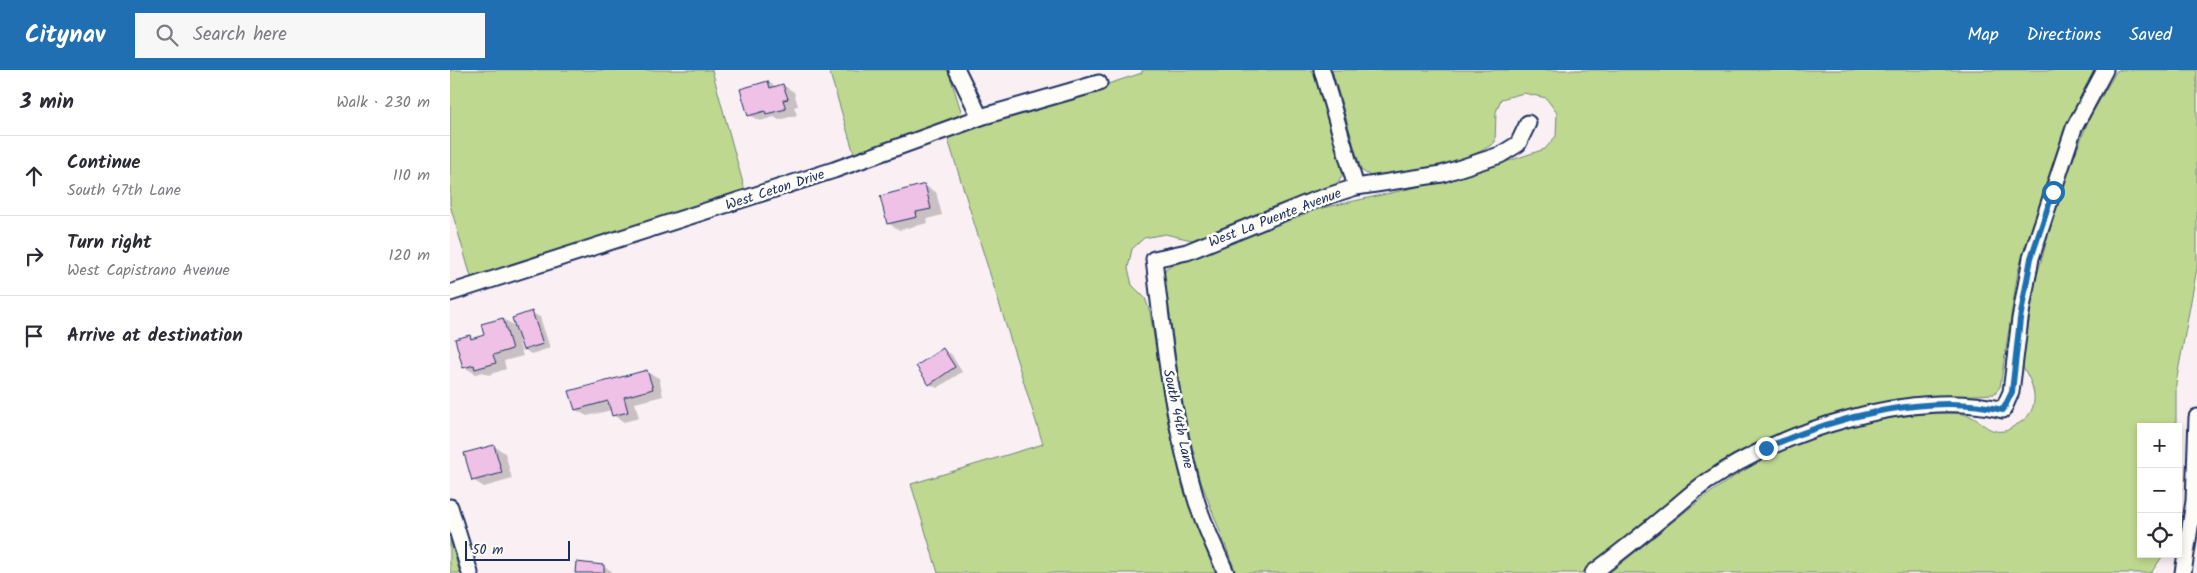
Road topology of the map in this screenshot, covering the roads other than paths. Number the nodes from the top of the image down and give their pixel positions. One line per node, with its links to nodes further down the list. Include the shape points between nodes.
1 (957, 70): 5 (street)
2 (1322, 70): 7 (street)
3 (2105, 70): 14 (street, via 2072,135 2031,258 2012,387 2003,410 1979,404 1898,409 1832,423 1782,441 1708,481)
4 (1099, 83): 5 (street, West Ceton Drive)
5 (980, 117): 9 (street, West Ceton Drive, via 834,170)
6 (1528, 124): 7 (street, West La Puente Avenue, via 1518,144 1500,155 1442,174)
7 (1356, 187): 8 (street, West La Puente Avenue, via 1312,201 1187,252)
8 (1154, 259): 13 (street, South 44th Lane, via 1166,358 1181,439 1194,493)
9 (450, 293)
10 (2197, 417): 15 (street, via 2194,501)
11 (450, 508): 12 (street)
12 (470, 573)
13 (1226, 573)
14 (1593, 573)
15 (2182, 573)

